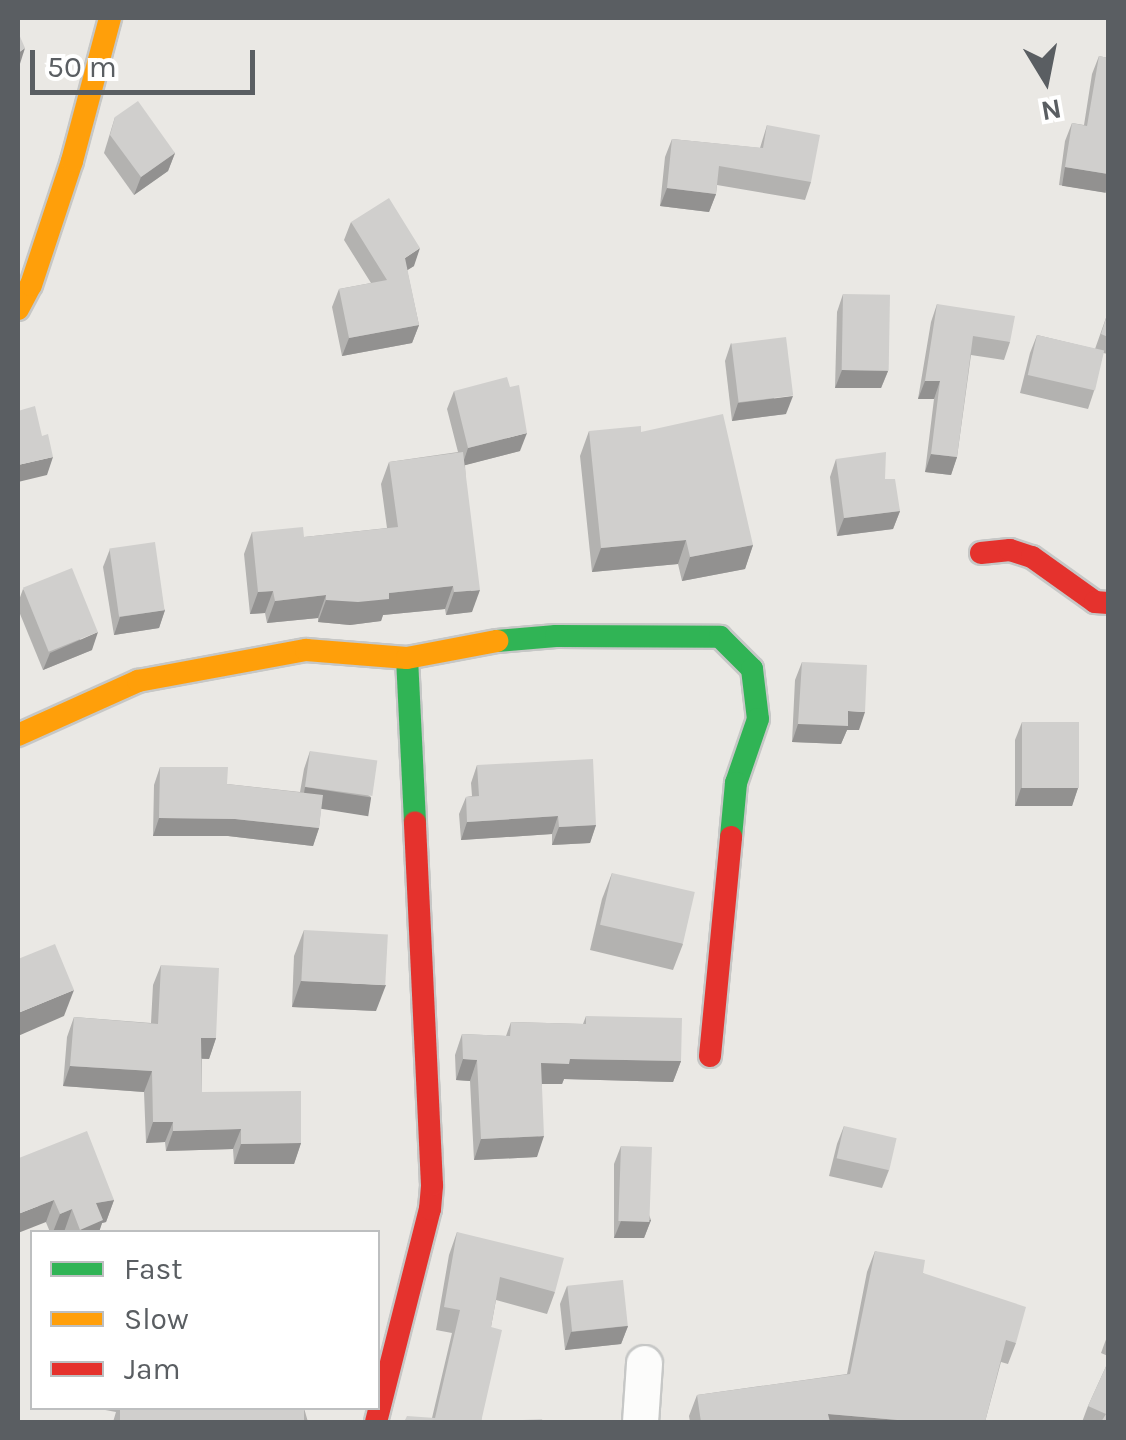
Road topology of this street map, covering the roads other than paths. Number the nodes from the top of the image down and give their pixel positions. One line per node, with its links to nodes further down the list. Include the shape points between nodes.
1 (110, 18): 2 (street, via 72,162)
2 (18, 309)
3 (981, 554): 4 (street, via 1010,550 1032,556 1095,602)
4 (1108, 603)
5 (407, 658): 6 (street, via 306,650 138,682); 7 (street, via 478,642 556,636 720,637 752,669 758,719 736,783); 9 (street, via 432,1186)
6 (18, 735)
7 (710, 1056)
8 (644, 1363): 10 (street)
9 (380, 1406)
10 (640, 1422)

